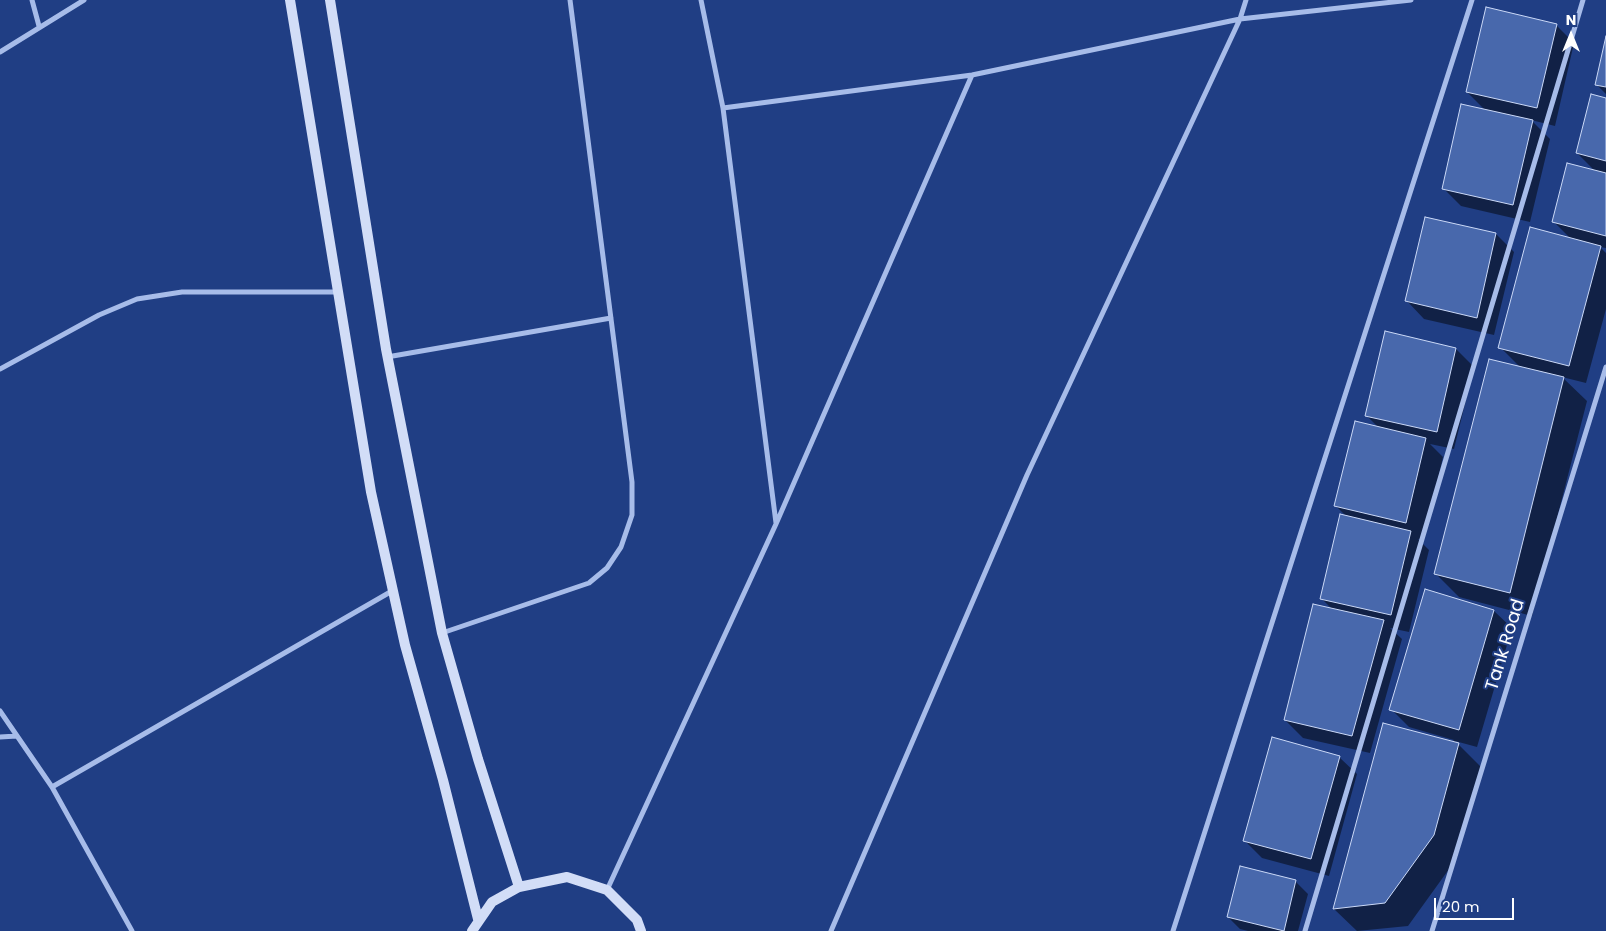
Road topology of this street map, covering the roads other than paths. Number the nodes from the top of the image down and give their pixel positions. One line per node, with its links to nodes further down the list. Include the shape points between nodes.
1 (32, 0): 12 (street)
2 (84, 0): 12 (street)
3 (290, 0): 16 (main road)
4 (330, 0): 18 (main road)
5 (570, 0): 17 (street)
6 (702, 0): 15 (street)
7 (1246, 0): 11 (street)
8 (1411, 0): 11 (street)
9 (1472, 0): 35 (street)
10 (1583, 0): 36 (street)
11 (1240, 19): 14 (street); 34 (street, via 1027,475)
12 (39, 26): 13 (street)
13 (0, 52)
14 (972, 75): 15 (street); 21 (street)
15 (723, 108): 21 (street)
16 (337, 292): 20 (street, via 182,292 137,299 99,315); 22 (main road, via 371,492)
17 (611, 318): 18 (street); 23 (street, via 632,482 632,515 621,547 607,568 589,583)
18 (387, 357): 23 (main road)
19 (1606, 368): 37 (street, Tank Road)
20 (0, 370)
21 (776, 524): 29 (street)
22 (392, 591): 27 (street); 30 (main road)
23 (442, 633): 28 (main road, via 478,759)
24 (0, 710): 25 (street)
25 (17, 736): 26 (street); 27 (street)
26 (0, 737)
27 (52, 787): 31 (street)
28 (520, 887): 29 (main road, via 566,877); 30 (main road, via 492,902)
29 (607, 890): 33 (main road, via 637,920)
30 (478, 919): 32 (main road)
31 (132, 931)
32 (472, 931)
33 (641, 931)
34 (831, 931)
35 (1173, 931)
36 (1305, 931)
37 (1432, 931)

